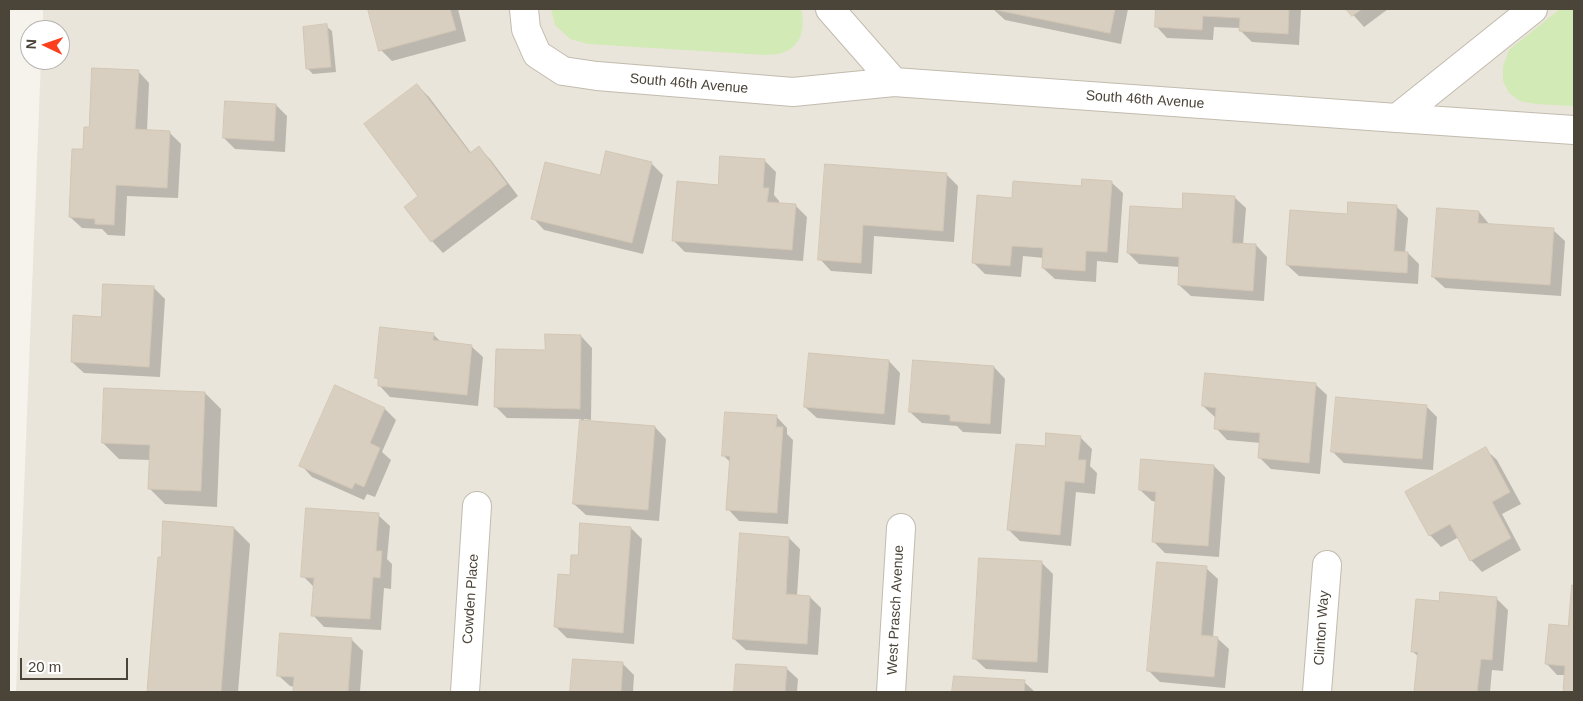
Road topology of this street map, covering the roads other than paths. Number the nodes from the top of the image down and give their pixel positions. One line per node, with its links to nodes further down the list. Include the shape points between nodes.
1 (524, 9): 4 (street, South 46th Avenue, via 526,28 537,54 563,71 793,92)
2 (830, 9): 4 (street)
3 (1533, 9): 5 (street)
4 (894, 82): 5 (street, South 46th Avenue)
5 (1397, 118): 6 (street, South 46th Avenue)
6 (1574, 130)
7 (477, 506): 10 (street, Cowden Place)
8 (900, 528): 11 (street, West Prasch Avenue)
9 (1327, 565): 12 (street, Clinton Way)
10 (465, 692)
11 (891, 692)
12 (1317, 692)

